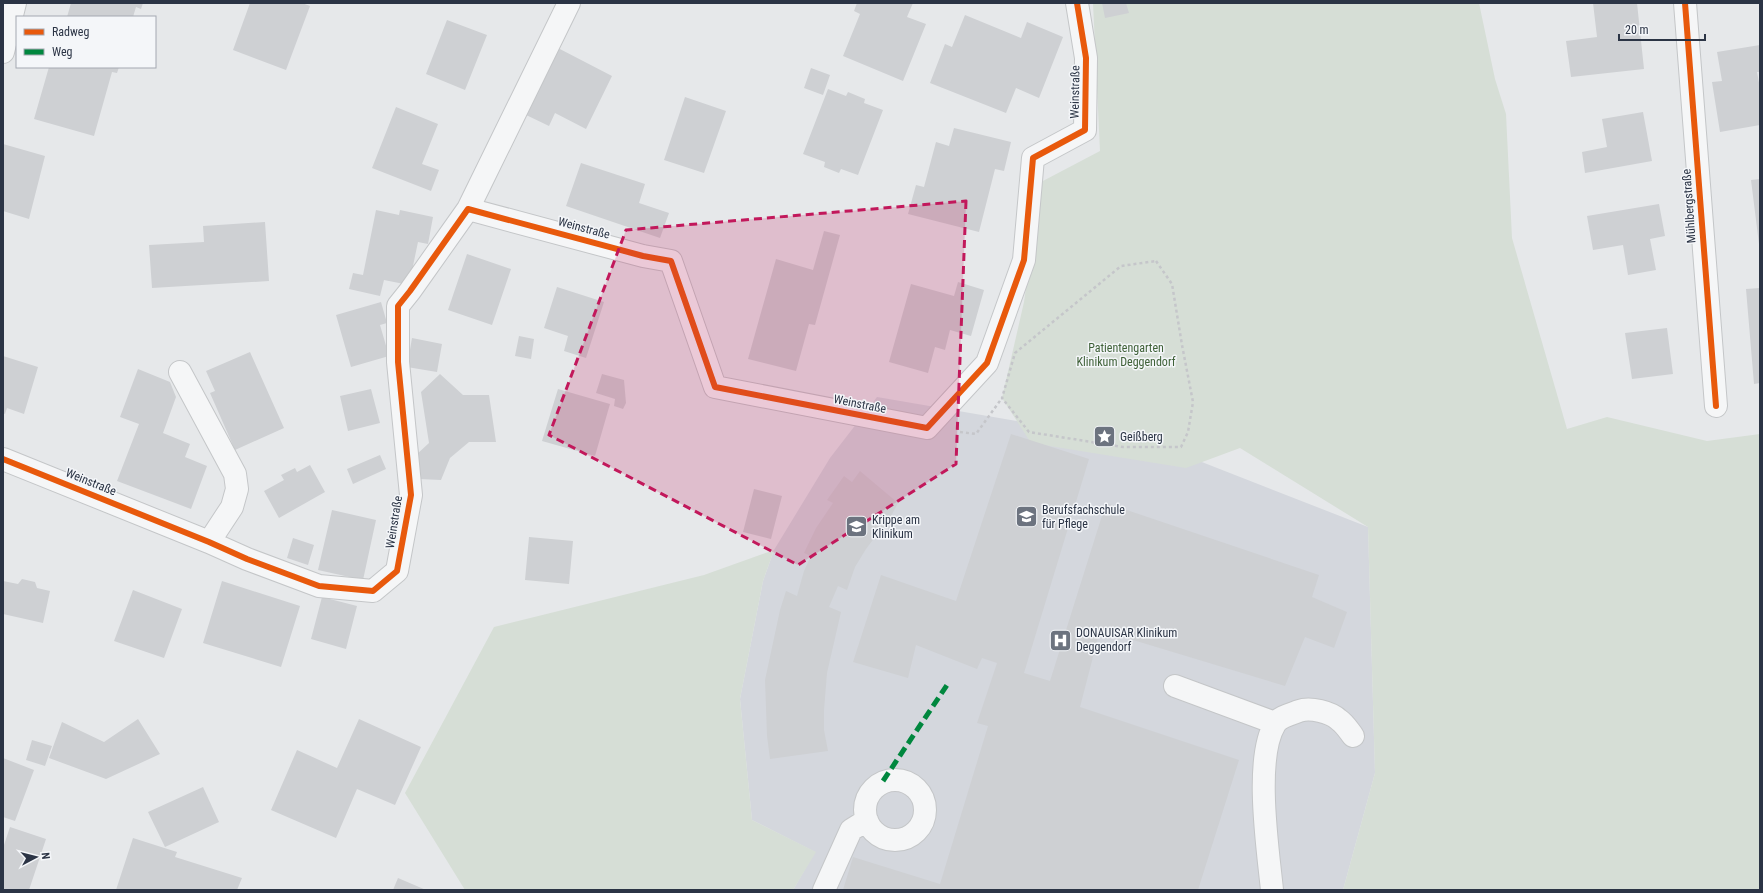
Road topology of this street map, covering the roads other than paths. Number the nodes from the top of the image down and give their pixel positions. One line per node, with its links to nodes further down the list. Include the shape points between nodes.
1 (15, 3): 5 (street)
2 (569, 3): 6 (street, Weinstraße)
3 (1077, 3): 6 (street, Weinstraße, via 1086,58 1086,130 1033,158 1024,260 987,363 927,428 715,387 671,261 643,256)
4 (1685, 3): 8 (street, Mühlbergstraße)
5 (3, 52)
6 (468, 209): 10 (street, Weinstraße, via 398,306 398,362 410,495 397,571 373,591 319,586)
7 (180, 372): 10 (street, via 235,474 237,489 232,508)
8 (1716, 406)
9 (3, 459): 10 (street, Weinstraße)
10 (209, 542)
11 (1175, 686): 12 (street)
12 (1275, 723): 13 (street, via 1302,710 1322,712 1338,719); 16 (street, via 1266,747 1263,773)
13 (1354, 736)
14 (867, 820): 15 (street, via 851,830)
15 (824, 890)
16 (1272, 890)

